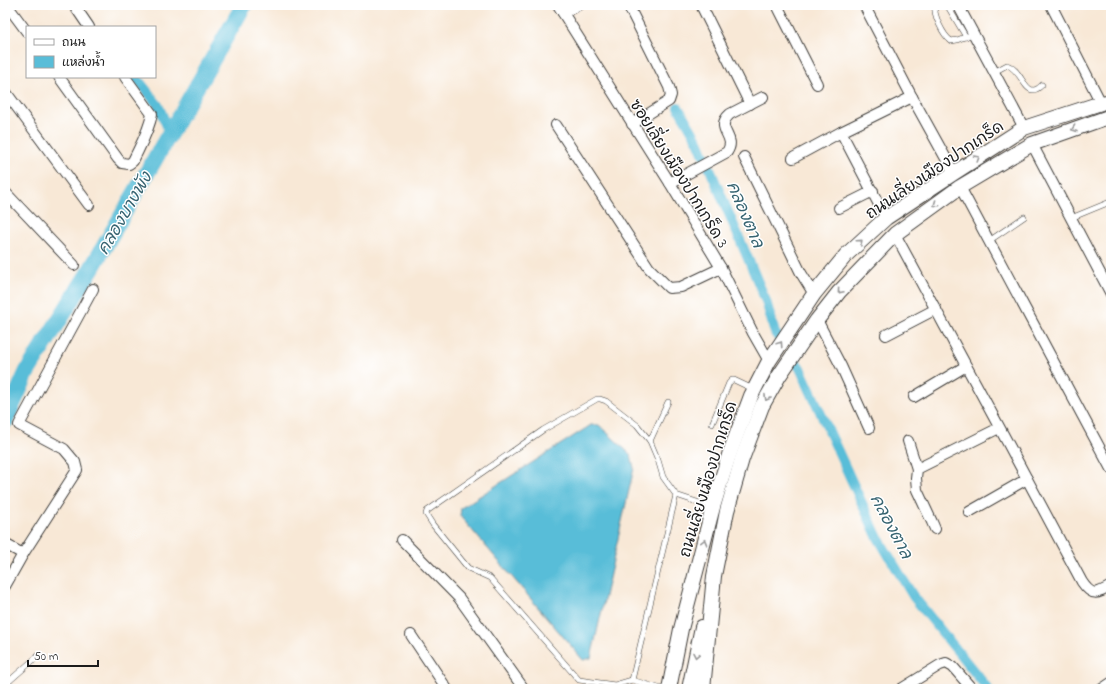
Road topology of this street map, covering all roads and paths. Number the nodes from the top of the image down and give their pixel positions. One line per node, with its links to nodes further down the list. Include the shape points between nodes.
1 (7, 5): 14 (street)
2 (74, 5): 13 (street)
3 (578, 5): 12 (street)
4 (628, 5): 27 (street, via 671,95 669,101)
5 (701, 5): 25 (street)
6 (777, 5): 19 (street)
7 (864, 5): 23 (street)
8 (935, 5): 15 (lane, via 938,22 947,38 951,41)
9 (947, 5): 15 (lane)
10 (958, 5): 15 (street)
11 (1051, 5): 24 (street)
12 (560, 9): 27 (street, ซอยเลี่ยงเมืองปากเกร็ด 3)
13 (88, 26)
14 (26, 31)
15 (970, 36): 16 (street)
16 (994, 72): 20 (lane, via 1007,65 1017,71 1028,88 1034,90); 29 (street)
17 (60, 78): 18 (street, via 118,159 129,164 145,136 152,114)
18 (126, 78)
19 (817, 84)
20 (1042, 86)
21 (5, 91): 40 (street)
22 (763, 97): 25 (street)
23 (912, 97): 30 (street); 34 (street)
24 (1106, 102): 29 (main road, ถนนเลี่ยงเมืองปากเกร็ด)
25 (750, 104): 35 (street, via 730,114 724,121 723,127 731,141 727,152)
26 (1111, 116): 31 (main road, ถนนเลี่ยงเมืองปากเกร็ด, one-way to 31)
27 (632, 124): 35 (street, ซอยเลี่ยงเมืองปากเกร็ด 3)
28 (556, 125): 48 (street, via 649,268 669,288 681,288)
29 (1024, 128): 34 (main road, ถนนเลี่ยงเมืองปากเกร็ด, one-way to 29)
30 (841, 132): 33 (street); 37 (street)
31 (1032, 144): 36 (main road, ถนนเลี่ยงเมืองปากเกร็ด); 44 (street)
32 (744, 157): 50 (street, via 801,273)
33 (793, 158)
34 (954, 173): 42 (main road, ถนนเลี่ยงเมืองปากเกร็ด)
35 (670, 183): 48 (street, ซอยเลี่ยงเมืองปากเกร็ด 3)
36 (960, 187): 45 (main road, ถนนเลี่ยงเมืองปากเกร็ด, one-way to 45); 46 (street)
37 (873, 191): 41 (street); 42 (street)
38 (5, 192): 47 (street)
39 (1110, 202): 44 (lane)
40 (89, 205)
41 (839, 208)
42 (886, 218): 50 (main road, ถนนเลี่ยงเมืองปากเกร็ด, one-way to 42, via 846,255)
43 (1024, 218): 46 (lane)
44 (1071, 218): 51 (street)
45 (895, 234): 52 (street); 53 (main road, ถนนเลี่ยงเมืองปากเกร็ด, one-way to 53, via 839,292)
46 (989, 241): 66 (street)
47 (74, 265)
48 (721, 268): 55 (street, ซอยเลี่ยงเมืองปากเกร็ด 3)
49 (93, 289): 74 (street, via 19,425 64,449 75,462 77,470)
50 (814, 294): 55 (main road, ถนนเลี่ยงเมืองปากเกร็ด, one-way to 50)
51 (1111, 294)
52 (936, 309): 54 (street); 56 (street)
53 (817, 320): 61 (street); 75 (main road, ถนนเลี่ยงเมืองปากเกร็ด, one-way to 75, via 762,406 742,459 727,511)
54 (886, 335)
55 (769, 361): 57 (main road, ถนนเลี่ยงเมืองปากเกร็ด)
56 (966, 366): 58 (street); 62 (street)
57 (754, 390): 60 (lane, via 732,380); 69 (main road, ถนนเลี่ยงเมืองปากเกร็ด, via 729,455)
58 (914, 397)
59 (668, 402): 64 (lane)
60 (712, 424)
61 (869, 428)
62 (999, 428): 65 (street); 67 (street)
63 (908, 441): 65 (street)
64 (650, 442): 68 (lane, via 663,477); 81 (lane, via 637,425 600,398 543,430 426,514 468,568 490,578 579,680 615,684)
65 (917, 469): 71 (street, via 917,490)
66 (1111, 469)
67 (1026, 479): 70 (street); 78 (street, via 1088,590 1095,593)
68 (676, 495): 69 (lane); 81 (lane)
69 (713, 507): 76 (main road, ถนนเลี่ยงเมืองปากเกร็ด, one-way to 69)
70 (969, 512)
71 (935, 529)
72 (402, 540): 86 (street, via 459,598)
73 (5, 544): 74 (street)
74 (22, 554): 77 (street)
75 (714, 576): 90 (main road, one-way to 90); 91 (main road, ถนนเลี่ยงเมืองปากเกร็ด)
76 (694, 580): 88 (main road, ถนนเลี่ยงเมืองปากเกร็ด); 89 (main road)
77 (5, 586)
78 (1111, 586)
79 (411, 635): 85 (street)
80 (39, 655): 82 (lane)
81 (632, 680): 87 (lane)
82 (6, 683): 84 (lane)
83 (1111, 683): 94 (street)
84 (15, 689)
85 (447, 689)
86 (524, 689)
87 (662, 689)
88 (668, 689)
89 (678, 689)
90 (689, 689)
91 (703, 689)
92 (901, 689): 93 (street, via 940,665 946,664 953,667)
93 (972, 689)
94 (1102, 689)

